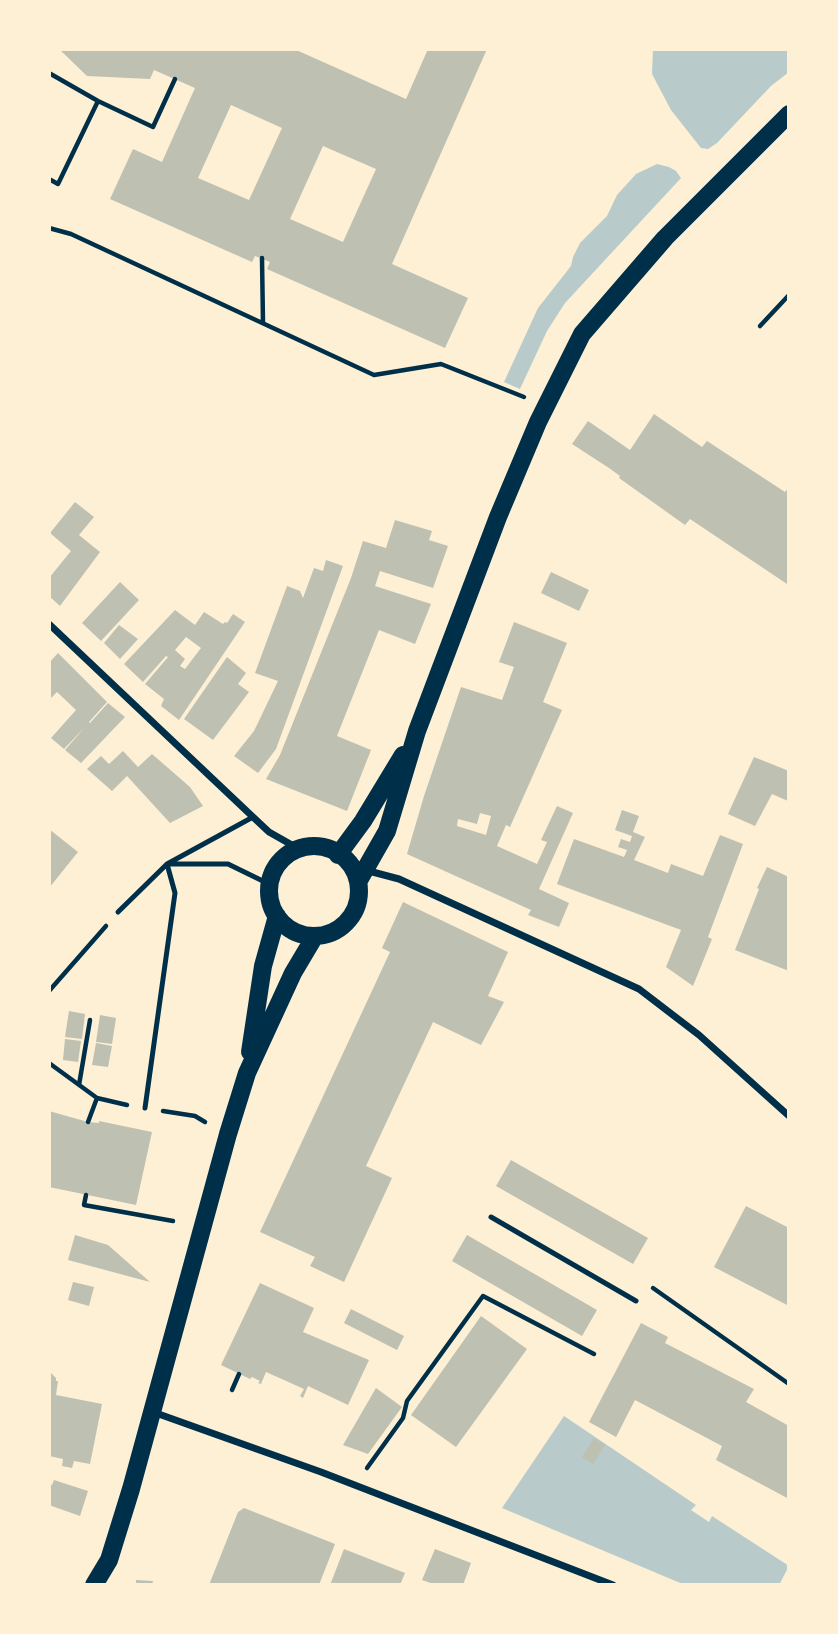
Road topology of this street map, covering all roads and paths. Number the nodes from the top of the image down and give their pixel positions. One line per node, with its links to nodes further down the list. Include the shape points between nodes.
1 (49, 73): 3 (path)
2 (175, 79): 3 (path, via 153,127)
3 (99, 101): 5 (path, via 58,184)
4 (789, 114): 11 (main road, via 606,304 582,334)
5 (49, 179)
6 (49, 228): 9 (path)
7 (262, 258): 9 (path)
8 (789, 295): 10 (path)
9 (263, 323): 11 (path, via 374,375 442,364)
10 (760, 326)
11 (545, 406): 13 (main road)
12 (49, 624): 14 (street)
13 (417, 731): 16 (main road); 18 (main road, via 387,831)
14 (253, 817): 15 (street); 17 (lane)
15 (299, 849): 16 (main road, via 330,849); 19 (main road, via 275,867)
16 (338, 855): 18 (main road)
17 (167, 864): 19 (lane, via 228,864); 20 (lane); 28 (lane, via 175,893)
18 (361, 876): 22 (main road, via 353,914 334,932); 29 (street, via 399,879 639,989 699,1035)
19 (269, 884): 21 (main road)
20 (118, 912): 23 (path)
21 (276, 916): 22 (main road, via 293,932); 25 (main road, via 263,966)
22 (315, 936): 25 (main road)
23 (49, 991)
24 (90, 1020): 26 (path)
25 (247, 1073): 40 (main road)
26 (79, 1085)
27 (97, 1098): 30 (path)
28 (145, 1108)
29 (789, 1116)
30 (88, 1122)
31 (86, 1195): 33 (path, via 84,1205)
32 (491, 1217): 35 (lane)
33 (173, 1221)
34 (649, 1285): 38 (path)
35 (636, 1301)
36 (594, 1354): 41 (path, via 483,1296 407,1402 402,1418)
37 (239, 1374): 39 (path)
38 (789, 1384)
39 (232, 1390)
40 (152, 1411): 41 (street); 42 (main road, via 109,1560)
41 (355, 1486): 43 (street)
42 (94, 1585)
43 (612, 1585)

